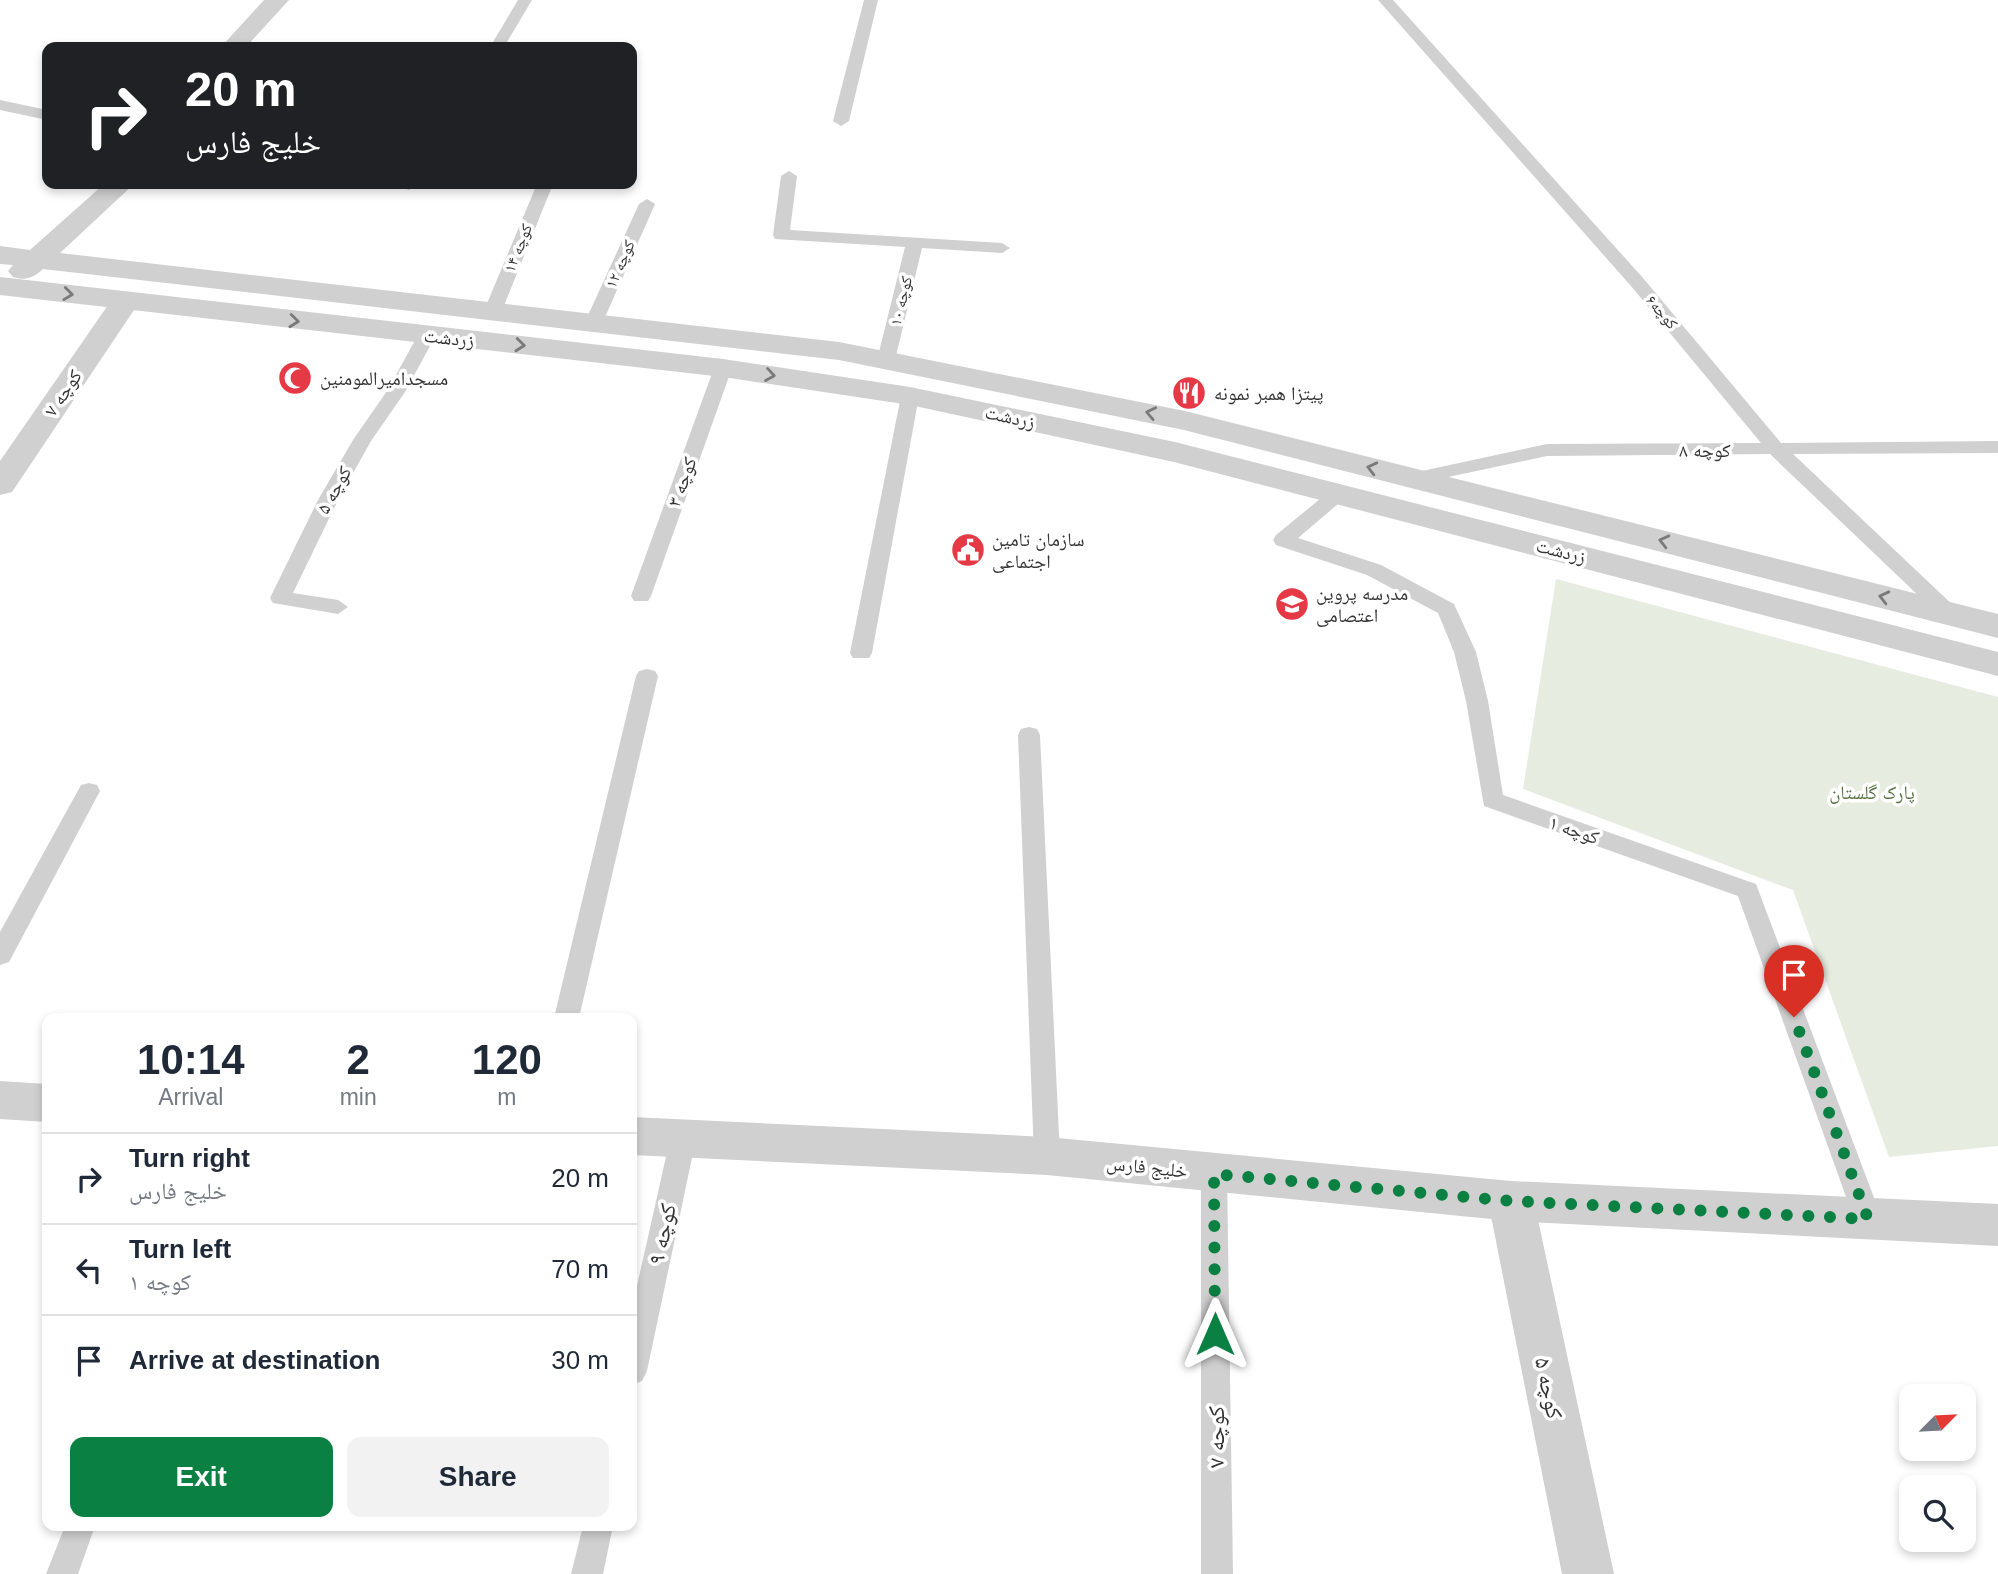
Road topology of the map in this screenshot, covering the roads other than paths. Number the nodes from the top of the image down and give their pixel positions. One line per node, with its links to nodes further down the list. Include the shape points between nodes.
1 (276, 0): 5 (street)
2 (525, 0): 6 (lane)
3 (871, 0): 9 (lane)
4 (1385, 0): 26 (lane, کوچه۶, via 1637,282)
5 (238, 42)
6 (499, 42)
7 (0, 105): 8 (lane)
8 (42, 115)
9 (841, 121)
10 (789, 176): 14 (lane, via 781,235)
11 (115, 189): 16 (street)
12 (543, 189): 19 (lane, کوچه ۱۴)
13 (647, 204): 20 (lane, کوچه ۱۲)
14 (915, 243): 15 (lane); 22 (lane, کوچه ۱۰)
15 (1002, 248)
16 (37, 260): 17 (street, زردشت); 19 (street, زردشت)
17 (1, 279): 18 (street, زردشت, one-way to 18)
18 (125, 301): 21 (street, زردشت, one-way to 21); 28 (street, کوچه ۷)
19 (492, 313): 20 (street, زردشت)
20 (593, 324): 22 (street, زردشت)
21 (428, 335): 23 (street, زردشت, one-way to 23); 31 (lane, کوچه ۵, via 362,440 280,598)
22 (886, 360): 27 (street, زردشت, one-way to 22, via 1185,421)
23 (723, 368): 24 (street, زردشت, one-way to 24); 30 (lane, کوچه ۳)
24 (910, 396): 29 (street, زردشت, via 1175,452); 34 (lane)
25 (1998, 447): 26 (lane, کوچه ۸)
26 (1777, 450): 27 (lane, کوچه ۸, via 1547,450); 32 (lane, کوچه۶)
27 (1415, 478): 32 (street, زردشت, one-way to 27)
28 (0, 485)
29 (1338, 494): 35 (street, زردشت); 48 (lane, کوچه ۱, via 1283,540 1374,570 1447,609 1465,652 1477,701 1492,800 1748,890)
30 (640, 596)
31 (338, 607)
32 (1949, 613): 33 (street, زردشت)
33 (1998, 626)
34 (860, 653)
35 (1998, 664)
36 (647, 676): 40 (lane)
37 (1030, 735): 45 (lane)
38 (89, 791): 39 (lane)
39 (0, 955)
40 (567, 1013)
41 (0, 1100): 42 (street)
42 (42, 1103)
43 (637, 1136): 44 (street, خلیج فارس)
44 (683, 1139): 45 (street, خلیج فارس); 50 (lane, کوچه ۹)
45 (1047, 1156): 46 (street, خلیج فارس)
46 (1214, 1174): 47 (street, خلیج فارس); 55 (lane, کوچه ۷)
47 (1511, 1201): 48 (street, خلیج فارس); 56 (street, کوچه ۵)
48 (1868, 1219): 49 (street, خلیج فارس)
49 (1998, 1225)
50 (637, 1348)
51 (78, 1531): 53 (lane)
52 (597, 1531): 54 (lane)
53 (62, 1574)
54 (587, 1574)
55 (1217, 1574)
56 (1588, 1574)

